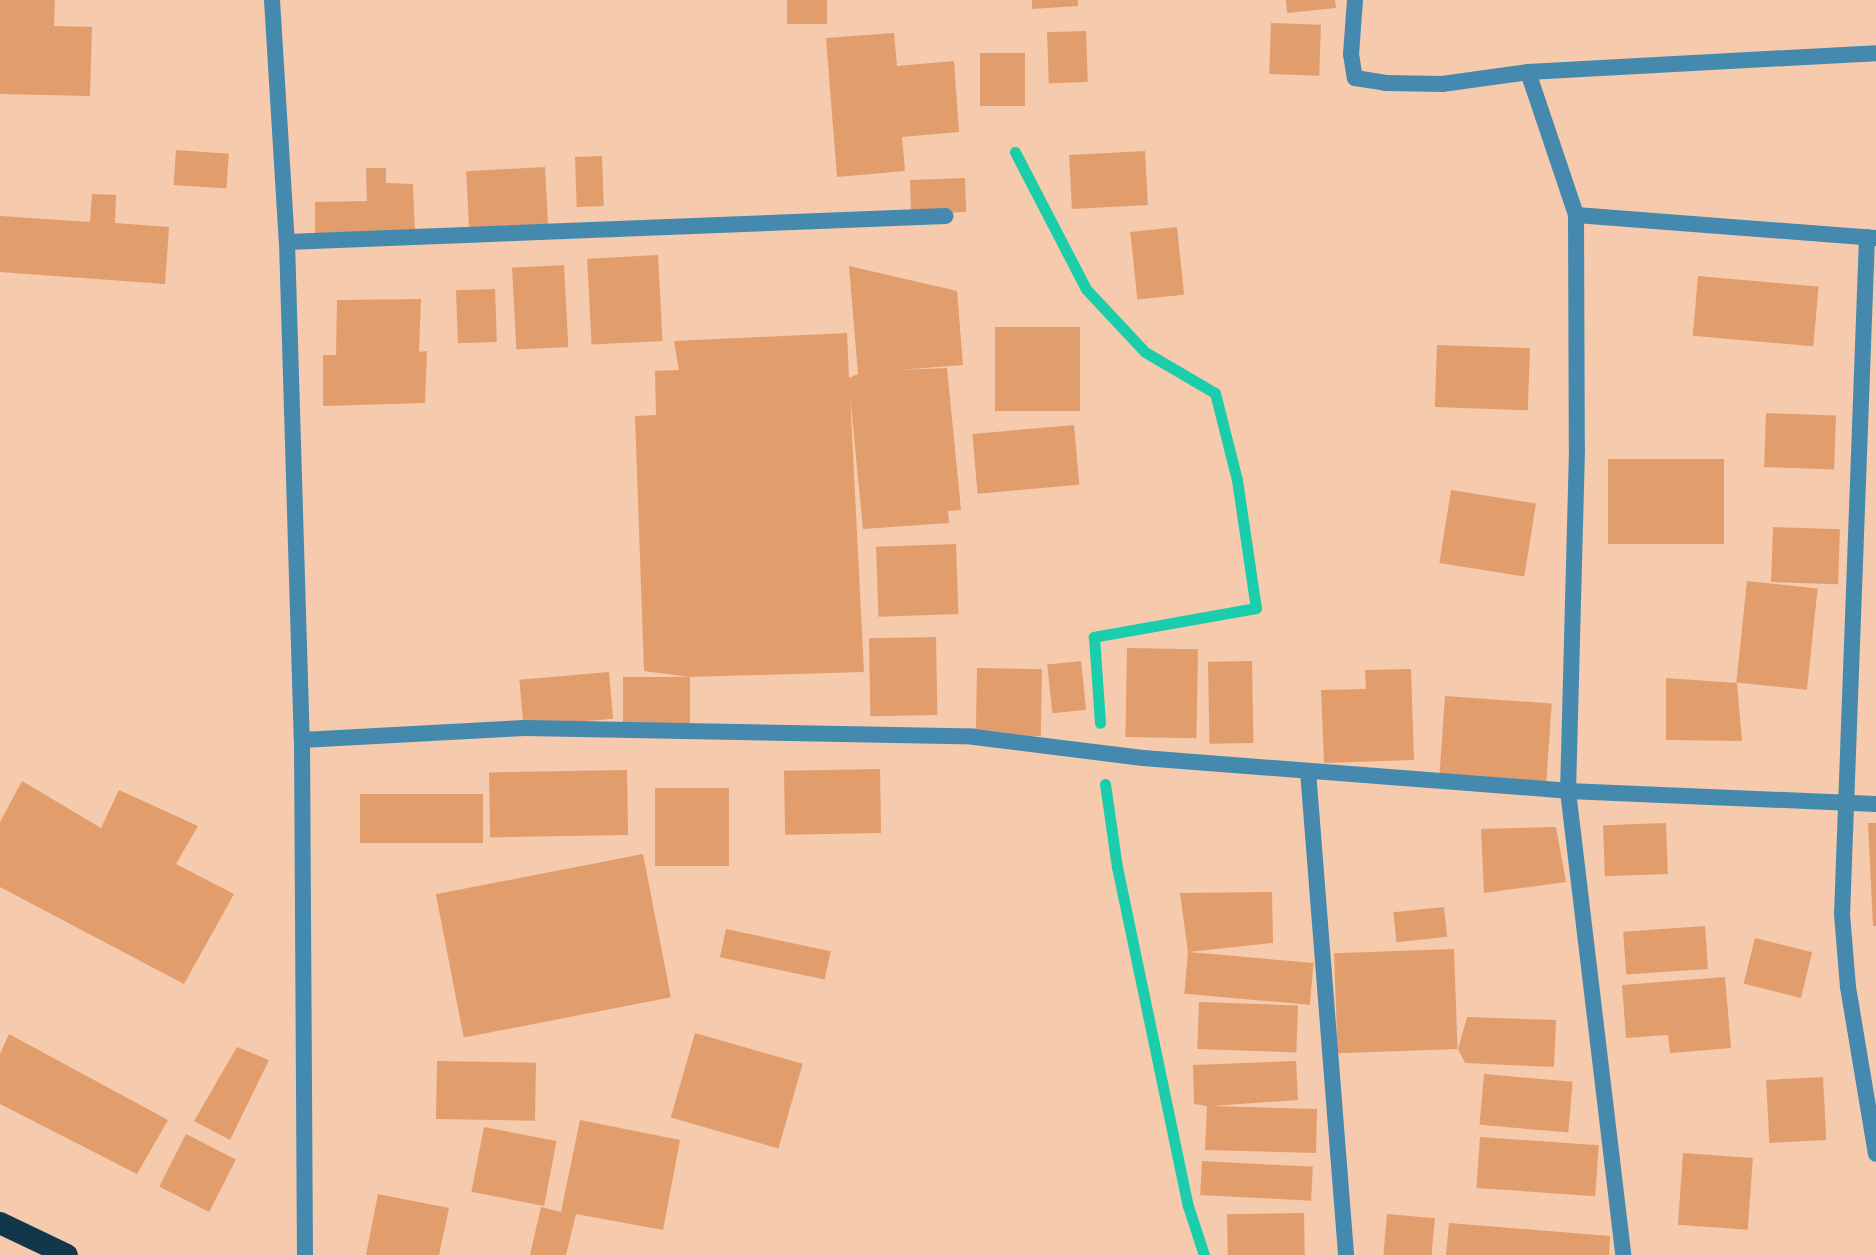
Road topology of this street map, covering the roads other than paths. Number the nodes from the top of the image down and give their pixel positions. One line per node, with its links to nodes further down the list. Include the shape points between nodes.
1 (272, 0): 8 (street)
2 (1355, 0): 4 (street, via 1355,78 1442,84)
3 (1876, 53): 4 (street)
4 (1528, 72): 5 (street)
5 (1576, 215): 7 (street); 11 (street, via 1577,449)
6 (945, 216): 8 (street)
7 (1872, 237): 12 (street)
8 (287, 242): 9 (street)
9 (302, 740): 10 (street, via 525,728 974,737); 17 (street)
10 (1308, 771): 11 (street); 18 (street)
11 (1568, 791): 12 (street); 19 (street)
12 (1844, 804): 13 (street); 14 (street, via 1845,952)
13 (1876, 804)
14 (1876, 1154)
15 (0, 1223): 16 (highway)
16 (67, 1255)
17 (305, 1255)
18 (1346, 1255)
19 (1623, 1255)

